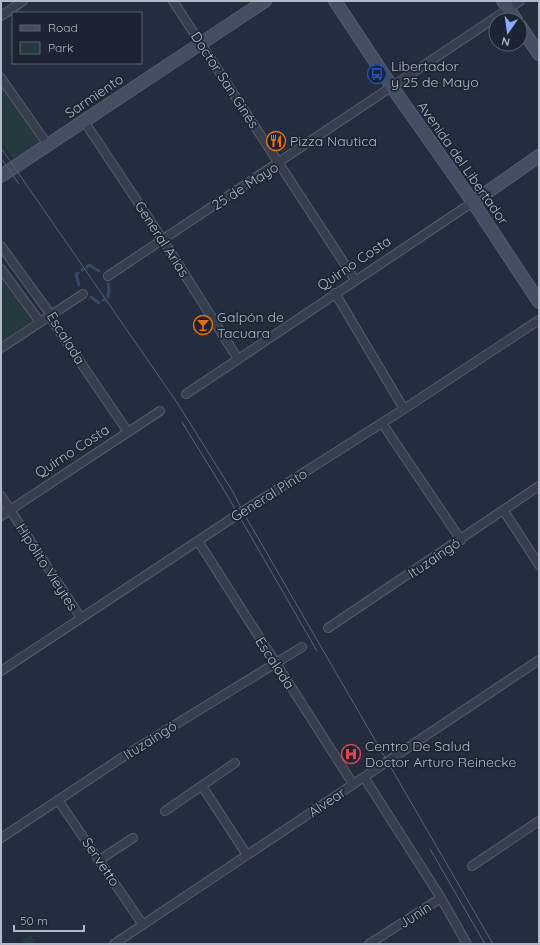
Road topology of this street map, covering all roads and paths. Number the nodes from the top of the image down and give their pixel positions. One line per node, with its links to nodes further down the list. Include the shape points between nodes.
1 (23, 1): 7 (street)
2 (173, 1): 9 (street, Doctor San Ginés)
3 (264, 1): 9 (main road, Sarmiento)
4 (335, 1): 12 (main road, Avenida del Libertador)
5 (520, 1): 6 (street, 25 de Mayo)
6 (506, 5): 12 (street, 25 de Mayo)
7 (1, 16)
8 (528, 38): 10 (main road)
9 (201, 42): 13 (main road, Sarmiento); 16 (street, Doctor San Ginés)
10 (539, 54)
11 (1, 78): 14 (street)
12 (392, 86): 16 (street, 25 de Mayo); 18 (main road, Avenida del Libertador)
13 (84, 121): 14 (main road, Sarmiento); 19 (street, General Arias)
14 (48, 145): 17 (main road, Sarmiento)
15 (539, 156): 18 (main road, Quirno Costa)
16 (279, 163): 19 (street, 25 de Mayo); 23 (street, Doctor San Ginés)
17 (1, 176)
18 (472, 202): 23 (street, Quirno Costa); 26 (main road, Avenida del Libertador)
19 (164, 240): 22 (street, 25 de Mayo); 31 (street, General Arias)
20 (1, 246): 27 (street, Escalada)
21 (1, 269): 29 (street, Escalada)
22 (108, 276)
23 (355, 280): 24 (street, Quirno Costa)
24 (335, 293): 31 (street, Quirno Costa); 33 (street)
25 (83, 294): 27 (street)
26 (539, 302)
27 (51, 315): 29 (street); 36 (street, Escalada, via 52,322)
28 (539, 320): 33 (street, General Pinto)
29 (40, 322): 30 (street)
30 (1, 348)
31 (238, 359): 32 (street, Quirno Costa)
32 (186, 394)
33 (404, 409): 35 (street, General Pinto)
34 (160, 411): 36 (street, Quirno Costa)
35 (382, 423): 42 (street); 43 (street, General Pinto)
36 (128, 432): 39 (street, Quirno Costa)
37 (539, 486): 40 (street, Ituzaingó)
38 (1, 496): 39 (street, Hipólito Vieytes)
39 (11, 510): 41 (street, Quirno Costa); 45 (street, Hipólito Vieytes)
40 (504, 511): 42 (street, Ituzaingó); 44 (street)
41 (1, 516)
42 (461, 540): 46 (street, Ituzaingó)
43 (198, 541): 45 (street, General Pinto); 49 (street, Escalada)
44 (539, 565)
45 (81, 618): 50 (street, General Pinto)
46 (328, 628)
47 (302, 647): 49 (street, Ituzaingó)
48 (539, 660): 52 (street, Alvear)
49 (275, 663): 53 (street, Escalada); 55 (street, Ituzaingó)
50 (1, 671)
51 (236, 763): 54 (street)
52 (364, 777): 53 (street, Alvear); 63 (street)
53 (353, 784): 60 (street, Alvear)
54 (202, 786): 56 (street); 60 (street)
55 (58, 800): 58 (street, Ituzaingó); 61 (street, Servetto)
56 (165, 811)
57 (539, 821): 62 (street)
58 (1, 838)
59 (133, 838): 61 (street)
60 (247, 855): 64 (street, Alvear)
61 (99, 860): 64 (street, Servetto)
62 (472, 866)
63 (441, 898): 67 (street, Junín); 68 (street)
64 (143, 925): 65 (street, Alvear)
65 (124, 941): 66 (street, Alvear)
66 (114, 944)
67 (370, 944)
68 (467, 944)

